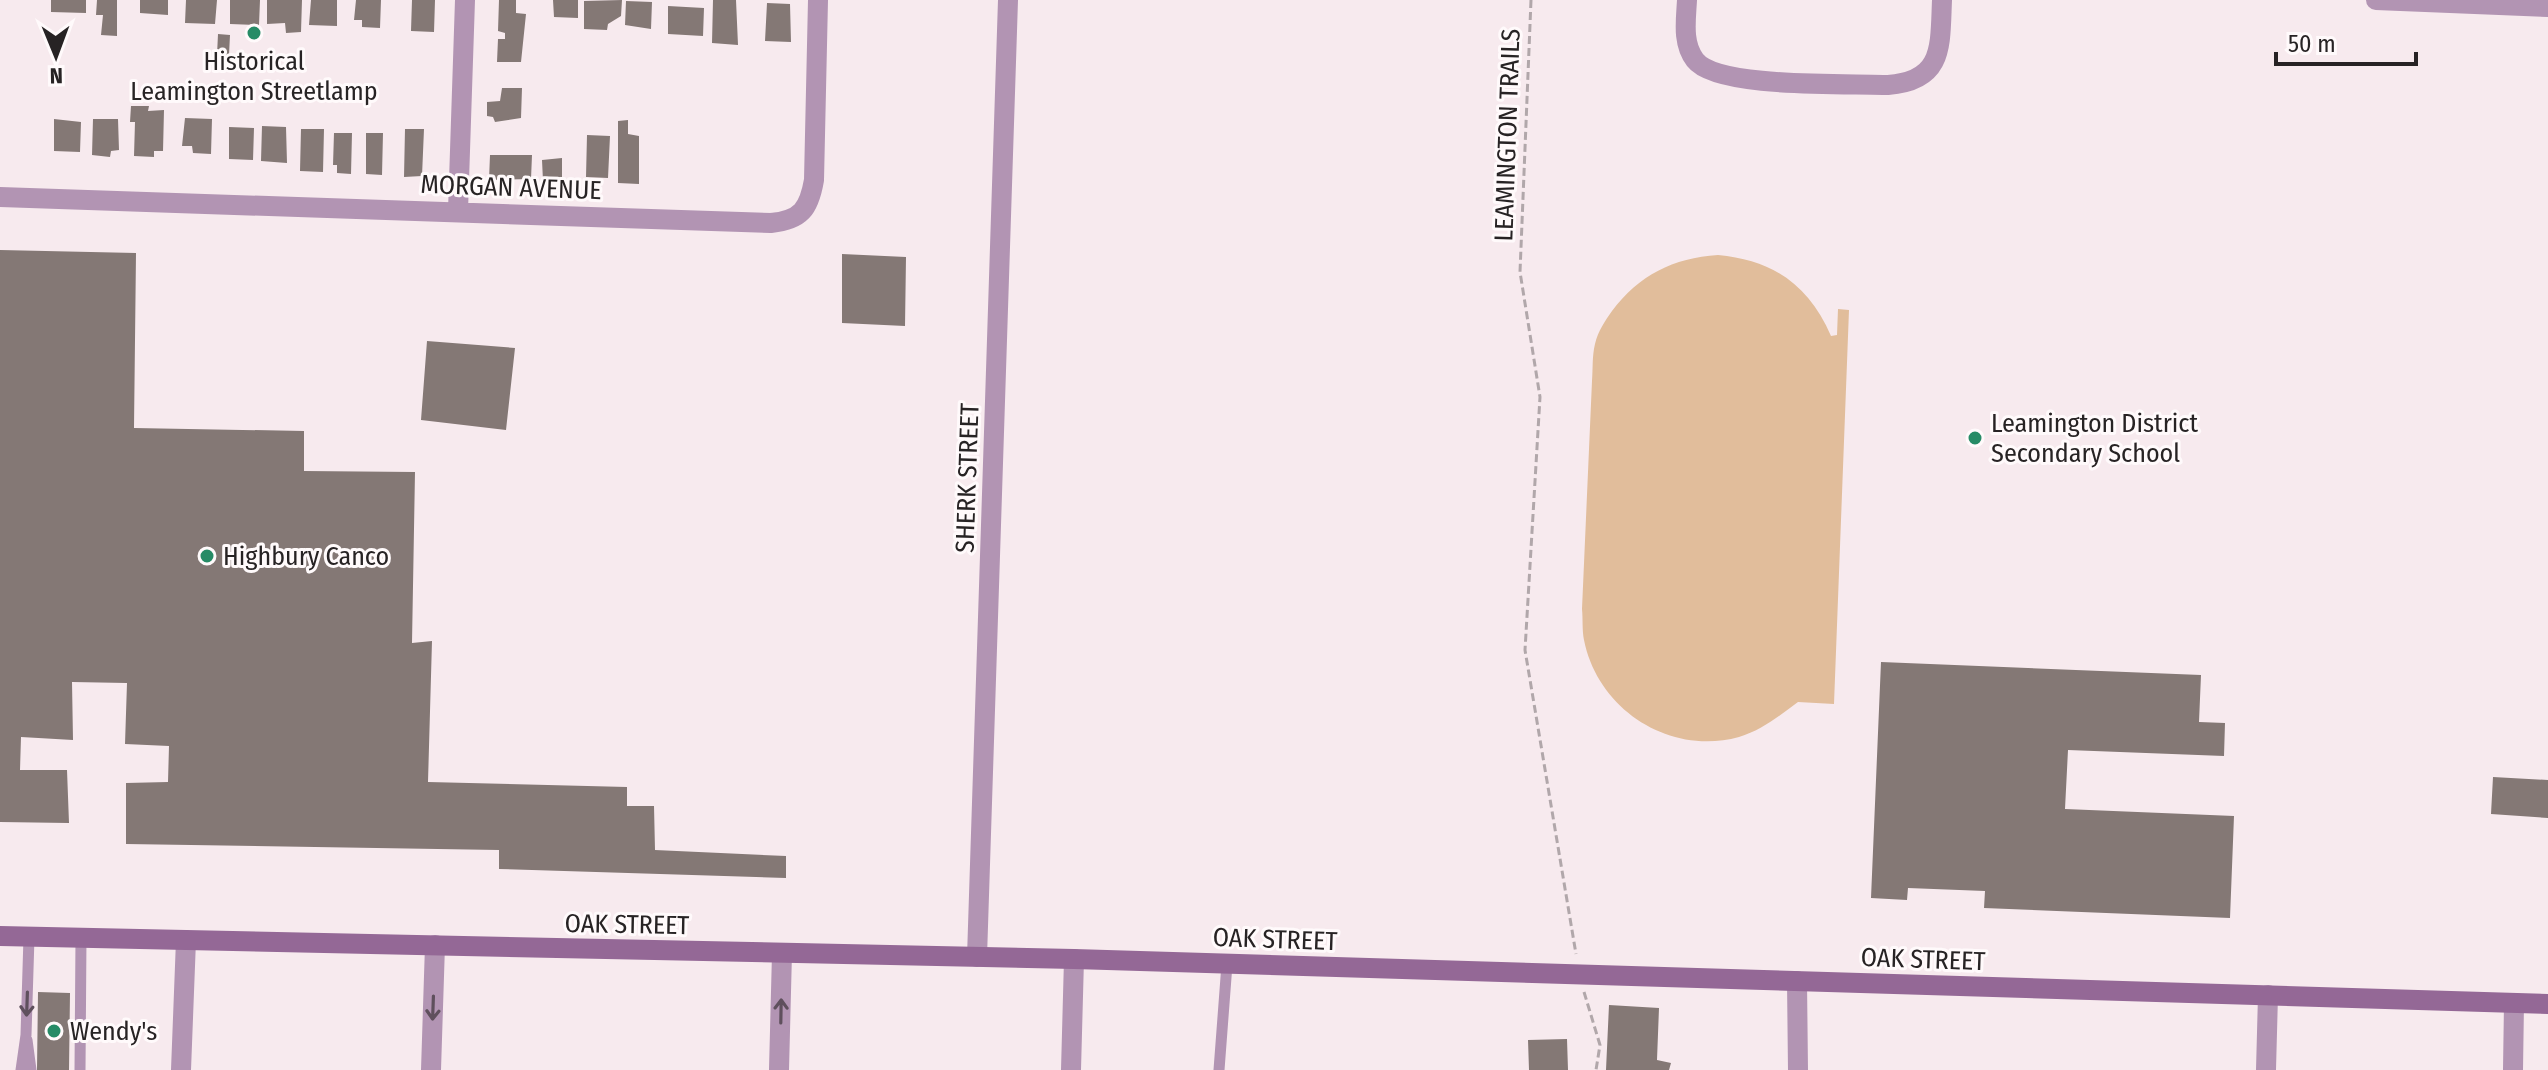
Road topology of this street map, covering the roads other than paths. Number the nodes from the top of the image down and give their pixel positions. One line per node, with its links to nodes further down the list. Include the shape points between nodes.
1 (465, 0): 10 (street)
2 (818, 0): 10 (street, MORGAN AVENUE, via 814,180 804,211 788,222)
3 (1008, 0): 17 (street, SHERK STREET)
4 (1687, 0): 5 (street, via 1685,35 1706,71 1741,79 1907,83 1933,65 1940,47)
5 (1942, 0)
6 (2376, 0): 7 (street)
7 (2451, 1): 8 (street)
8 (2548, 7)
9 (0, 197): 10 (street, MORGAN AVENUE)
10 (458, 211)
11 (0, 936): 12 (main road, OAK STREET)
12 (29, 937): 13 (main road, OAK STREET); 25 (lane, one-way to 25)
13 (81, 938): 14 (main road, OAK STREET); 20 (lane)
14 (186, 940): 15 (main road, OAK STREET); 30 (street)
15 (435, 945): 16 (main road, OAK STREET); 31 (street, one-way to 31)
16 (782, 953): 17 (main road, OAK STREET); 32 (street, one-way to 16)
17 (977, 957): 18 (main road, OAK STREET)
18 (1074, 959): 19 (main road, OAK STREET); 33 (street)
19 (1227, 964): 21 (main road, OAK STREET); 34 (lane)
20 (81, 965): 28 (lane, via 75,991); 29 (lane)
21 (1797, 981): 22 (main road, OAK STREET); 35 (street)
22 (2268, 995): 23 (main road, OAK STREET); 36 (street)
23 (2514, 1003): 24 (main road, OAK STREET); 37 (street)
24 (2548, 1004)
25 (26, 1035): 26 (lane); 27 (lane)
26 (21, 1070)
27 (31, 1070)
28 (73, 1070)
29 (80, 1070)
30 (181, 1070)
31 (431, 1070)
32 (779, 1070)
33 (1071, 1070)
34 (1219, 1070)
35 (1798, 1070)
36 (2266, 1070)
37 (2513, 1070)

